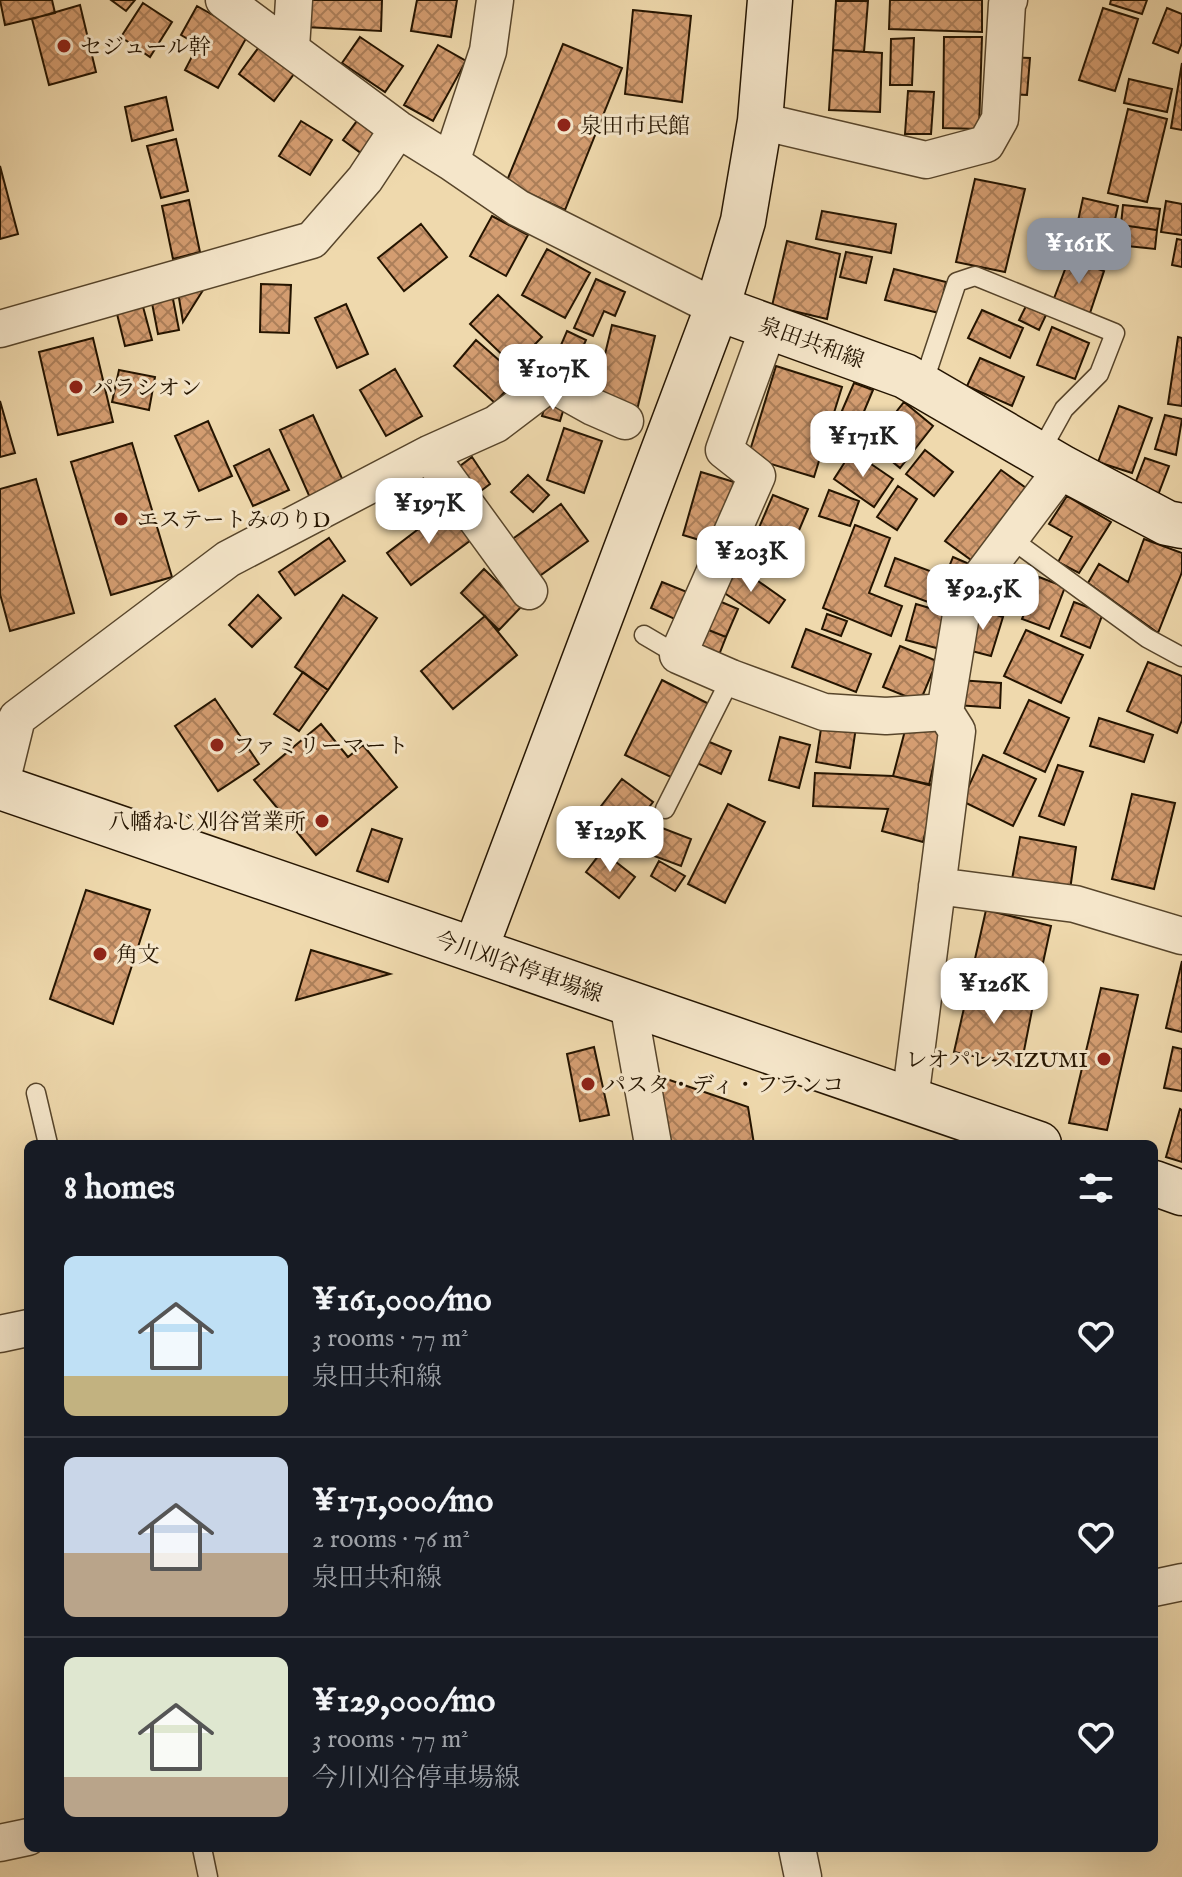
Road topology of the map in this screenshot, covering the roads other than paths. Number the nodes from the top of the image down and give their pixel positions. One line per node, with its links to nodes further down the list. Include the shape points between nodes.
1 (224, 0): 6 (street)
2 (294, 0): 6 (street)
3 (495, 0): 9 (street, via 488,51)
4 (770, 0): 7 (main road)
5 (1009, 0): 7 (street, via 1000,119 986,144 926,160)
6 (291, 48): 8 (street)
7 (760, 121): 10 (main road, via 743,221)
8 (398, 129): 9 (street); 12 (street, via 365,179 312,240)
9 (451, 162): 10 (street, via 518,208)
10 (717, 308): 11 (main road, 泉田共和線); 29 (main road)
11 (769, 326): 13 (main road, 泉田共和線); 21 (street, via 714,449 757,476)
12 (0, 329)
13 (922, 387): 16 (main road, 泉田共和線); 16 (lane, via 957,282 975,276 1115,333 1099,374 1064,409)
14 (625, 421): 15 (street, via 550,383 496,424)
15 (429, 454): 19 (street); 25 (street, via 228,559 17,718)
16 (1051, 462): 17 (main road, 泉田共和線); 18 (street)
17 (1182, 526)
18 (1010, 538): 22 (lane, via 1147,638); 24 (street, via 968,594)
19 (529, 591)
20 (644, 635): 21 (lane)
21 (678, 655): 23 (street)
22 (1182, 657)
23 (731, 678): 24 (street, via 824,712); 26 (lane)
24 (945, 712): 27 (street, via 957,731)
25 (0, 787): 29 (main road, 今川刈谷停車場線)
26 (665, 809)
27 (937, 886): 28 (street, via 1075,904); 32 (street)
28 (1182, 936)
29 (475, 950): 30 (main road, 今川刈谷停車場線)
30 (628, 1003): 32 (main road, 今川刈谷停車場線); 34 (street)
31 (36, 1093): 33 (lane)
32 (910, 1100): 35 (main road, 今川刈谷停車場線)
33 (47, 1140)
34 (652, 1140)
35 (1027, 1140)
36 (1158, 1184): 37 (main road)
37 (1182, 1193)
38 (24, 1329): 39 (street)
39 (0, 1334)
40 (1182, 1582): 41 (street)
41 (1158, 1587)
42 (24, 1838): 43 (street)
43 (0, 1843)
44 (203, 1852): 46 (lane)
45 (798, 1852): 47 (street)
46 (208, 1877)
47 (803, 1877)

